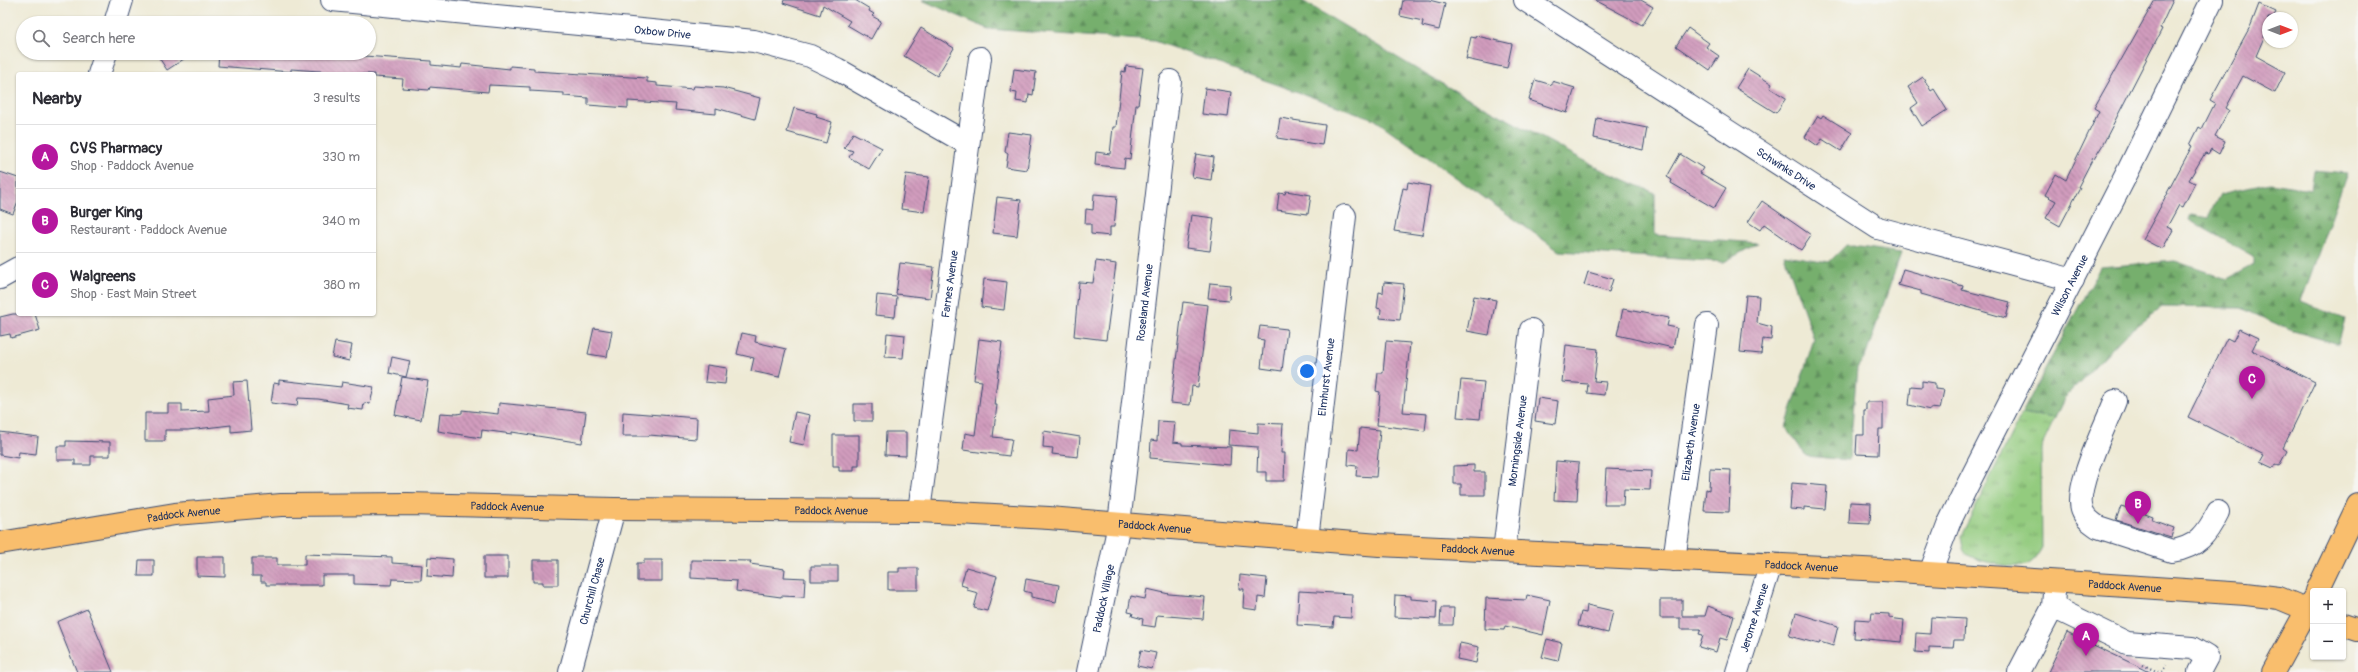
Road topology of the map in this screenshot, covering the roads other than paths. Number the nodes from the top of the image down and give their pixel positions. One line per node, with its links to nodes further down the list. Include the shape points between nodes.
1 (122, 0): 5 (street)
2 (332, 0): 10 (street, Oxbow Drive, via 754,41 810,56)
3 (1525, 0): 14 (street, Schwinks Drive, via 1878,228)
4 (2212, 0): 14 (street, Wilson Avenue)
5 (117, 16)
6 (980, 58): 10 (street, Farnes Avenue)
7 (104, 60): 8 (street)
8 (100, 72)
9 (1170, 81): 22 (street, Roseland Avenue)
10 (968, 144): 20 (street, Farnes Avenue)
11 (1345, 216): 23 (street, Elmhurst Avenue)
12 (16, 269): 13 (street)
13 (0, 278)
14 (2073, 280): 28 (street, Wilson Avenue, via 1949,523)
15 (1707, 325): 26 (street, Elizabeth Avenue)
16 (1531, 330): 25 (street, Morningside Avenue)
17 (2115, 401): 21 (street, via 2082,485 2080,505 2089,520 2098,527 2172,551 2185,549 2202,539)
18 (2358, 505): 30 (main road)
19 (614, 509): 20 (main road, Paddock Avenue); 24 (main road, Paddock Avenue, via 408,504 254,506 175,514); 36 (street, Churchill Chase)
20 (919, 511): 22 (main road, Paddock Avenue)
21 (2218, 512)
22 (1119, 524): 23 (main road, Paddock Avenue); 37 (street, Paddock Village)
23 (1307, 539): 25 (main road, Paddock Avenue)
24 (0, 543)
25 (1504, 551): 26 (main road, Paddock Avenue)
26 (1674, 560): 27 (main road, Paddock Avenue)
27 (1771, 564): 28 (main road, Paddock Avenue); 38 (street, Jerome Avenue)
28 (1930, 573): 29 (main road, Paddock Avenue)
29 (2055, 581): 31 (main road, Paddock Avenue, via 2268,596); 32 (street)
30 (2320, 588)
31 (2310, 603)
32 (2054, 607): 39 (street); 40 (street, via 2127,643 2192,648 2207,657)
33 (2310, 608): 41 (main road)
34 (2346, 626): 35 (main road)
35 (2358, 630)
36 (570, 672)
37 (1088, 672)
38 (1737, 672)
39 (2019, 672)
40 (2199, 672)
41 (2273, 672)

